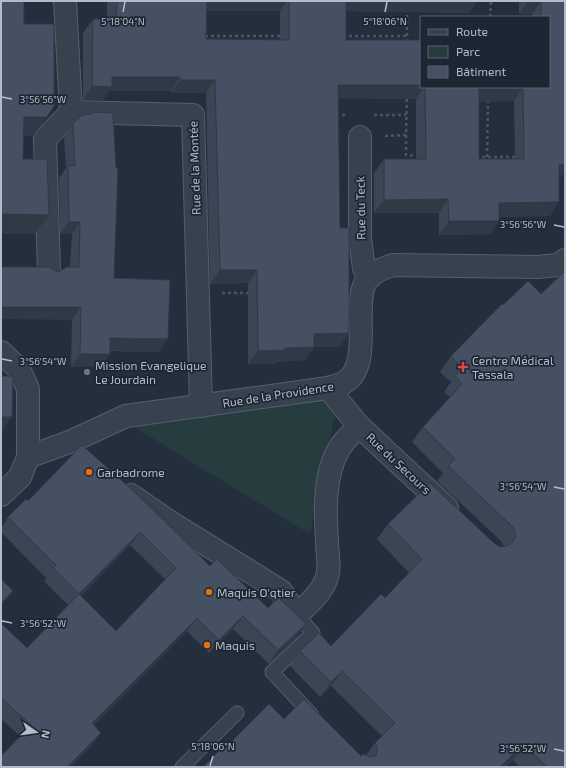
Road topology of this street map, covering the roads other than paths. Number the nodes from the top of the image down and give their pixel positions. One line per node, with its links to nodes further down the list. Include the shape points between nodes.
1 (65, 1): 2 (street)
2 (71, 112): 5 (street, via 45,139); 9 (street, Rue de la Montée, via 193,115)
3 (360, 137): 6 (street, Rue du Teck, via 360,238 364,269)
4 (565, 260): 6 (street, via 558,265 537,267 393,265 376,271)
5 (49, 272)
6 (371, 276): 8 (street, Rue de la Providence, via 366,281 362,296 360,358 355,371 346,382)
7 (1, 352): 13 (street, via 19,369 28,389)
8 (328, 388): 9 (street, Rue de la Providence); 10 (street, Rue du Secours)
9 (201, 406): 11 (street, Rue de la Providence, via 126,416)
10 (359, 426): 16 (street, Rue du Secours); 17 (street, via 340,448 331,468 327,540 329,562 326,579 318,594)
11 (72, 441): 12 (street); 13 (street, Rue de la Providence)
12 (89, 456)
13 (28, 457): 15 (street, via 20,477)
14 (117, 482): 17 (street, via 134,498 170,522 281,591)
15 (1, 495)
16 (463, 523)
17 (297, 615): 19 (lane, via 313,632 272,672)
18 (237, 713): 20 (lane)
19 (321, 724)
20 (182, 767)

